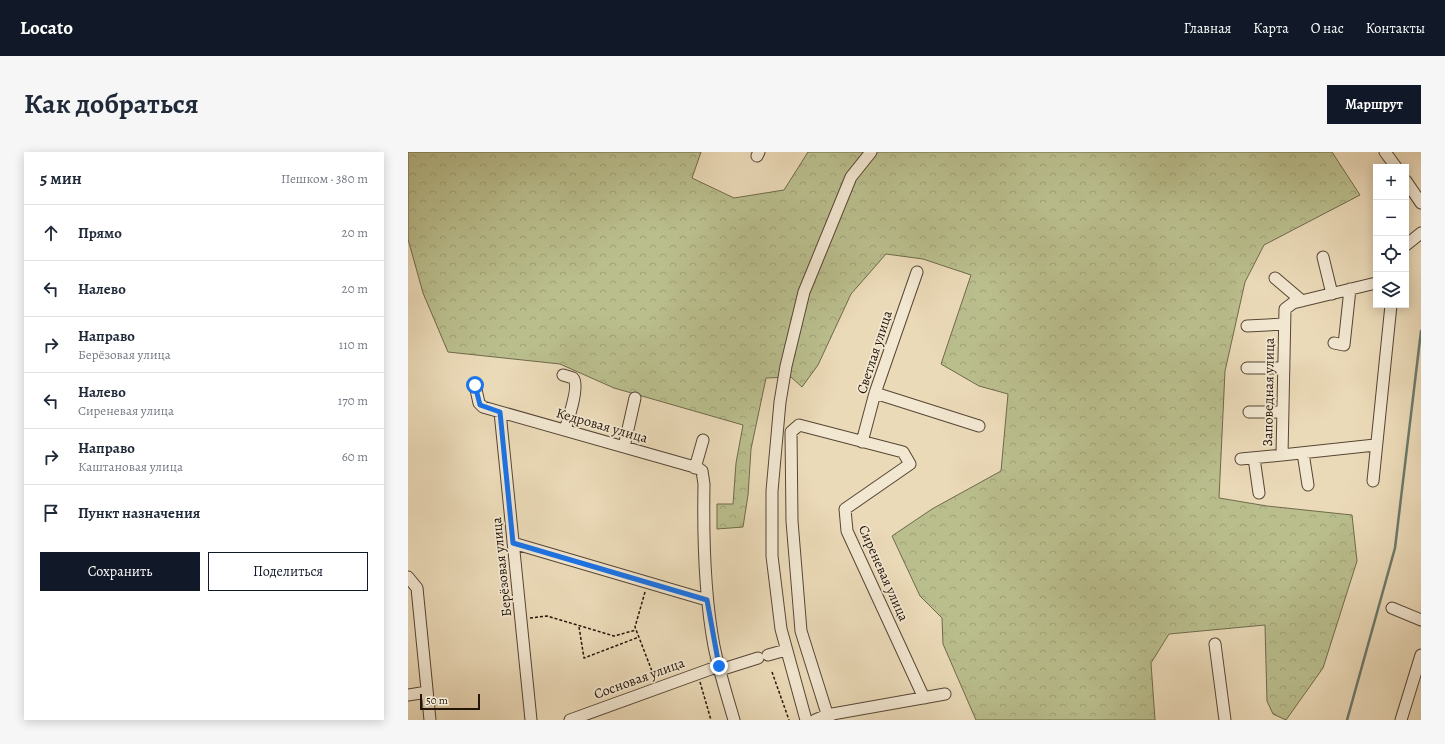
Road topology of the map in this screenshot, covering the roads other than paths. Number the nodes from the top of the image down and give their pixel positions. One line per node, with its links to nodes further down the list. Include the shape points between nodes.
1 (871, 152): 48 (street, via 851,177 804,292 786,366 774,456 772,514 774,582)
2 (1385, 152): 3 (street)
3 (1394, 164)
4 (1409, 185): 5 (street)
5 (1421, 203)
6 (1421, 233): 7 (street)
7 (1409, 243)
8 (1323, 257): 13 (street)
9 (917, 272): 23 (street, Светлая улица)
10 (1275, 278): 14 (street)
11 (1373, 284): 12 (street, Заповедная улица)
12 (1350, 289): 13 (street, Заповедная улица); 18 (street, via 1344,344)
13 (1332, 294): 14 (street, Заповедная улица)
14 (1302, 301): 16 (street, Заповедная улица, via 1288,306)
15 (1391, 308): 32 (street)
16 (1284, 324): 17 (street); 20 (street, Заповедная улица)
17 (1247, 326)
18 (1334, 344)
19 (1247, 368): 20 (street)
20 (1284, 368): 27 (street, Заповедная улица)
21 (563, 375): 29 (street, via 575,381 573,403)
22 (475, 385): 25 (street, Кедровая улица, via 480,405)
23 (875, 393): 28 (street); 31 (street, Светлая улица)
24 (635, 398): 33 (street)
25 (500, 412): 29 (street, Кедровая улица); 42 (street, Берёзовая улица)
26 (1249, 412): 27 (street)
27 (1283, 412): 35 (street, Заповедная улица)
28 (979, 426)
29 (565, 430): 33 (street, Кедровая улица)
30 (703, 440): 38 (street)
31 (862, 442): 54 (street, Сиреневая улица, via 903,452 910,464 845,509 847,531); 55 (street, via 799,425 791,432 792,522 801,630)
32 (1376, 445): 34 (street, Заповедная улица); 39 (street)
33 (624, 447): 38 (street, Кедровая улица)
34 (1303, 453): 35 (street, Заповедная улица); 40 (street)
35 (1282, 455): 36 (street)
36 (1254, 458): 37 (street); 41 (street)
37 (1240, 459)
38 (695, 468): 44 (street, via 702,471 703,476)
39 (1373, 481)
40 (1308, 485)
41 (1259, 493)
42 (513, 543): 44 (street); 57 (street, Берёзовая улица)
43 (408, 577): 51 (street, via 417,588)
44 (707, 600): 50 (street)
45 (1392, 608): 46 (street)
46 (1421, 620)
47 (1215, 644): 62 (street)
48 (786, 650): 50 (street, Сосновая улица); 60 (street)
49 (1421, 655): 63 (street)
50 (719, 668): 58 (street, Сосновая улица, via 697,673); 59 (street)
51 (427, 692): 53 (street); 56 (street)
52 (945, 694): 54 (street)
53 (408, 695)
54 (924, 698): 55 (street)
55 (828, 718): 61 (street)
56 (430, 720)
57 (531, 720)
58 (570, 720)
59 (734, 720)
60 (806, 720)
61 (815, 720)
62 (1225, 720)
63 (1401, 720)

